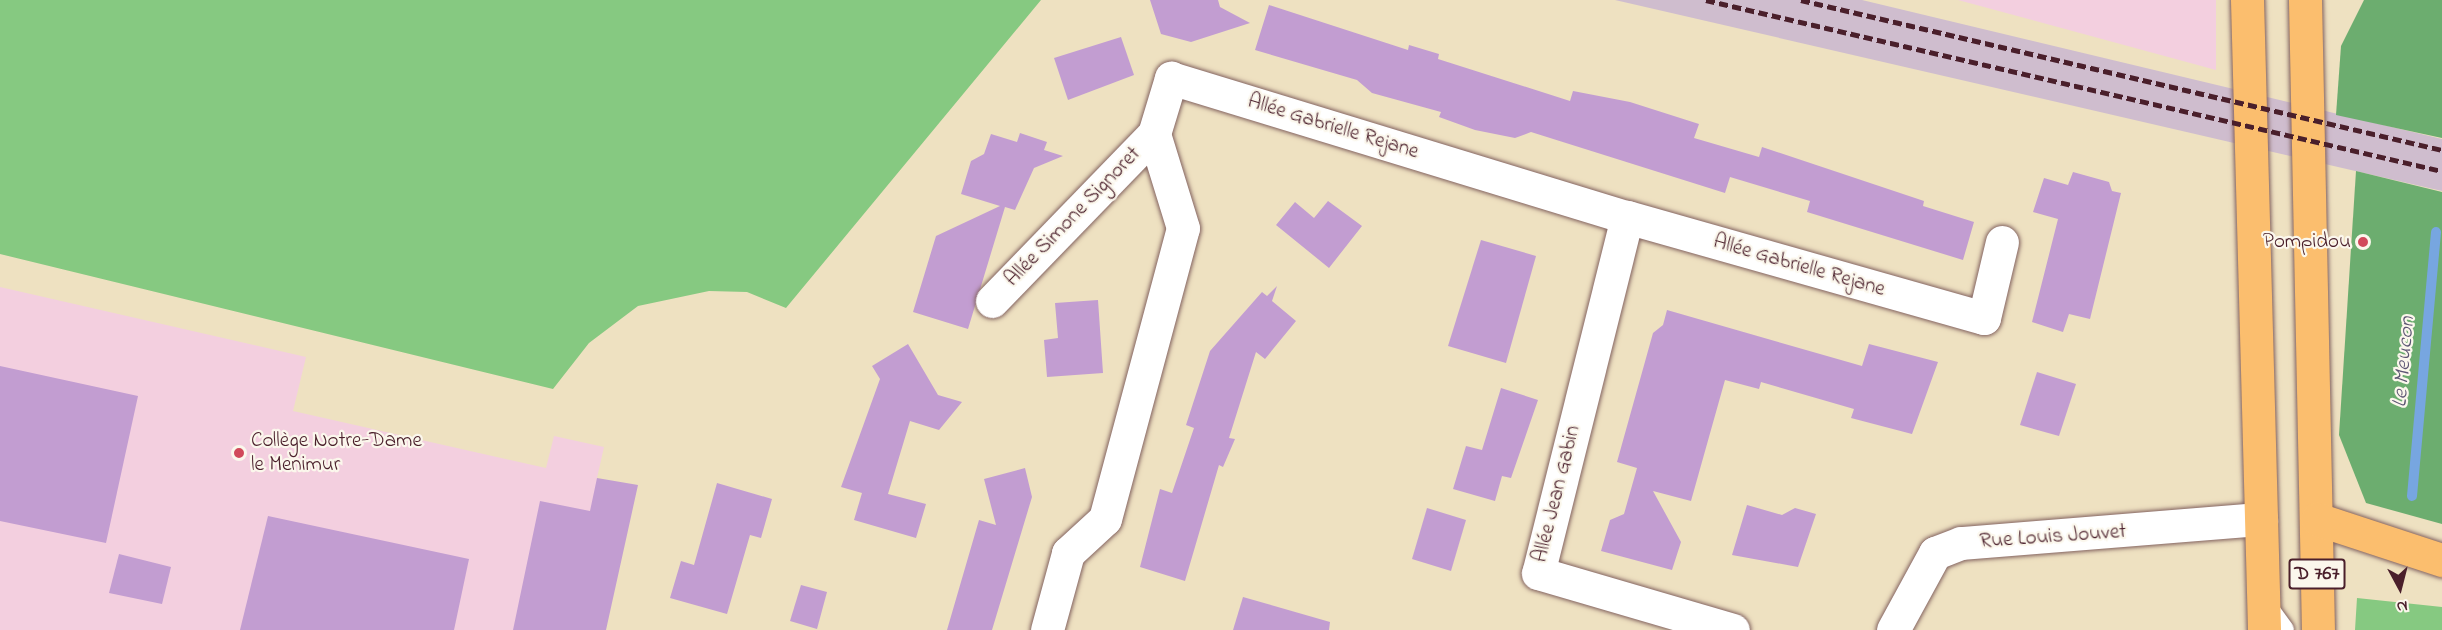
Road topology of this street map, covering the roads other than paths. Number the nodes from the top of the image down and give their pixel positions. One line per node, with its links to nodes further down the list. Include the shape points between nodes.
1 (2247, 0): 7 (main road, D 767)
2 (2305, 0): 8 (main road, D 767)
3 (1154, 134): 4 (street, Allée Gabrielle Rejane, via 1172,78); 6 (street, Allée Simone Signoret); 11 (street, via 1183,228 1105,519 1068,553)
4 (1627, 217): 5 (street, Allée Gabrielle Rejane, via 1984,318); 12 (street, Allée Jean Gabin, via 1538,573)
5 (2002, 242)
6 (992, 301)
7 (2261, 519): 10 (main road, D 767); 13 (street, Rue Louis Jouvet, via 1961,543 1935,553)
8 (2317, 519): 9 (main road); 15 (main road, D 767)
9 (2442, 560)
10 (2264, 617): 14 (lane)
11 (1047, 630)
12 (1733, 630)
13 (1893, 630)
14 (2283, 630)
15 (2318, 630)

